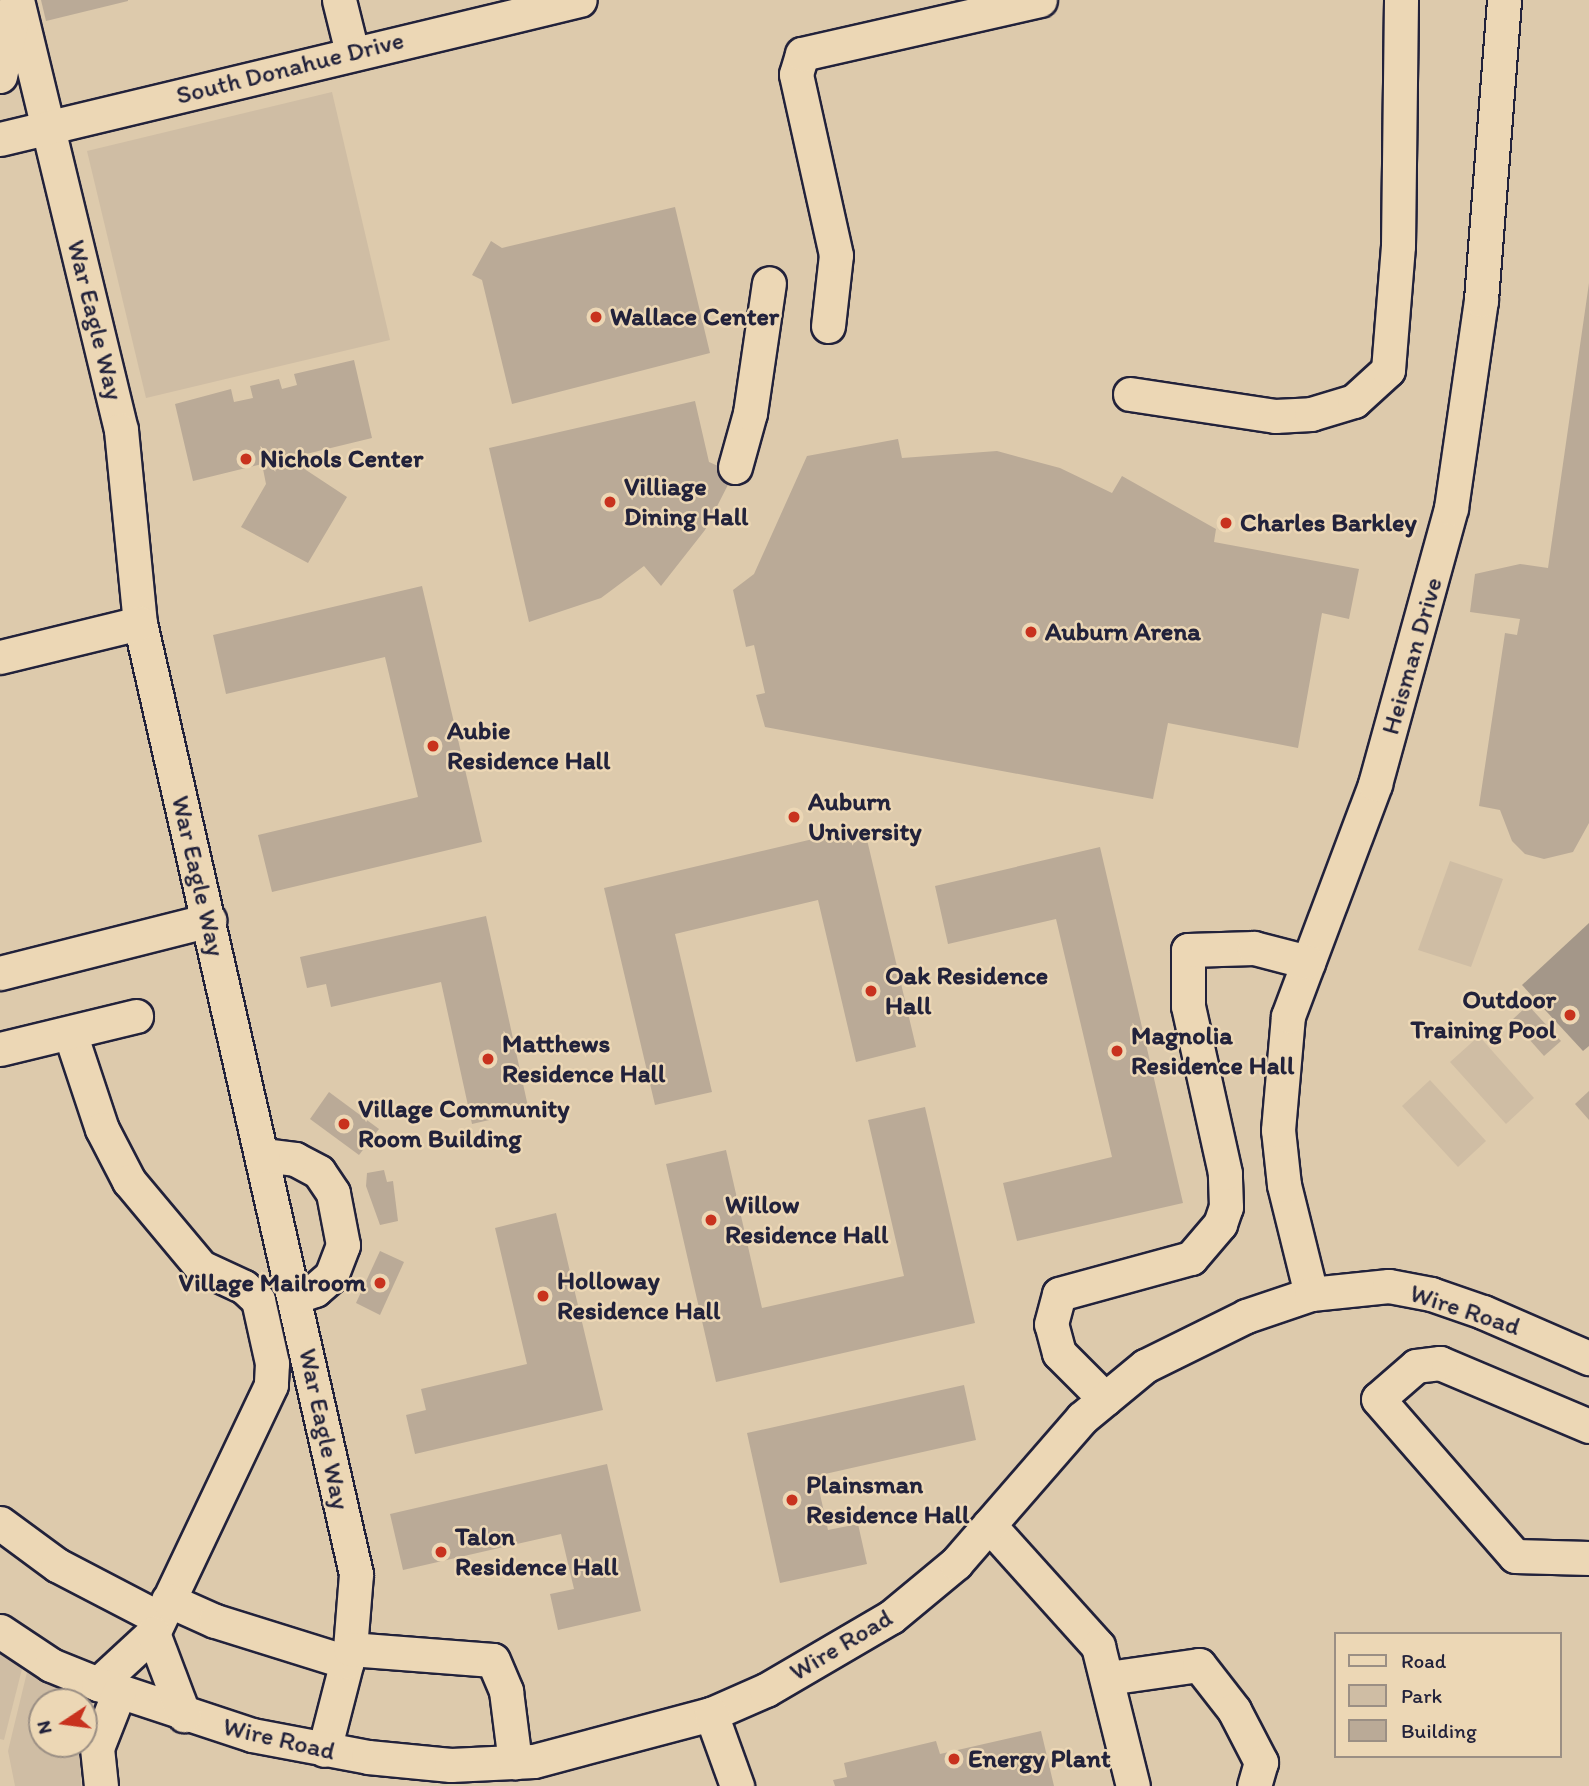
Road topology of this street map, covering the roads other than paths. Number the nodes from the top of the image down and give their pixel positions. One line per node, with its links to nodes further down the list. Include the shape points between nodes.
1 (17, 0): 7 (street); 8 (street, War Eagle Way)
2 (580, 0): 6 (street, South Donahue Drive)
3 (1040, 0): 11 (street, via 802,54 796,74 836,255)
4 (1401, 0): 12 (street, via 1399,233 1388,370 1354,401 1311,414 1249,413)
5 (1504, 0): 17 (street, Heisman Drive, via 1481,300 1451,508 1375,784)
6 (346, 27): 8 (street, South Donahue Drive)
7 (0, 76)
8 (48, 127): 9 (street, South Donahue Drive); 14 (street, War Eagle Way, via 121,430)
9 (0, 139)
10 (769, 283): 13 (street, via 750,413)
11 (828, 326)
12 (1130, 394)
13 (735, 467)
14 (140, 623): 15 (street); 16 (street, War Eagle Way)
15 (0, 657)
16 (209, 920): 18 (street); 22 (street, War Eagle Way)
17 (1308, 962): 23 (street, Heisman Drive, via 1289,1016 1277,1101 1284,1185); 26 (street, via 1254,948 1188,950 1188,1006 1225,1173 1226,1207 1220,1224 1191,1258 1059,1294 1051,1324 1059,1353)
18 (0, 973)
19 (136, 1016): 20 (street)
20 (70, 1033): 21 (street); 31 (street, via 102,1129 129,1181 201,1267 244,1287 258,1300 272,1363 271,1385)
21 (0, 1049)
22 (263, 1155): 24 (street, War Eagle Way); 24 (street, via 295,1159 319,1172 333,1193 343,1245 331,1276 315,1290)
23 (1311, 1294): 25 (street, Wire Road, via 1389,1286 1432,1293); 26 (street, Wire Road, via 1216,1327 1144,1366)
24 (295, 1297): 33 (street, War Eagle Way, via 356,1574)
25 (1589, 1358)
26 (1105, 1399): 29 (street, Wire Road)
27 (1586, 1416): 30 (street, via 1440,1363 1416,1366 1378,1399 1515,1556)
28 (0, 1523): 31 (street, via 57,1565)
29 (989, 1525): 34 (street, via 1098,1646); 36 (street, Wire Road, via 956,1563 891,1617 766,1690)
30 (1589, 1558)
31 (160, 1617): 33 (street, via 215,1621); 35 (street); 37 (street)
32 (0, 1631): 35 (street, Wire Road, via 51,1665)
33 (348, 1655): 38 (street, War Eagle Way); 39 (street, via 493,1660 506,1691)
34 (1108, 1678): 42 (street); 43 (street, via 1199,1665 1234,1710 1261,1762)
35 (109, 1688): 37 (street, Wire Road); 40 (street, via 97,1748)
36 (711, 1714): 39 (street, Wire Road); 41 (street)
37 (184, 1715): 38 (street, Wire Road)
38 (324, 1750): 39 (street, Wire Road, via 451,1765)
39 (514, 1762)
40 (101, 1786)
41 (737, 1786)
42 (1133, 1786)
43 (1254, 1786)

